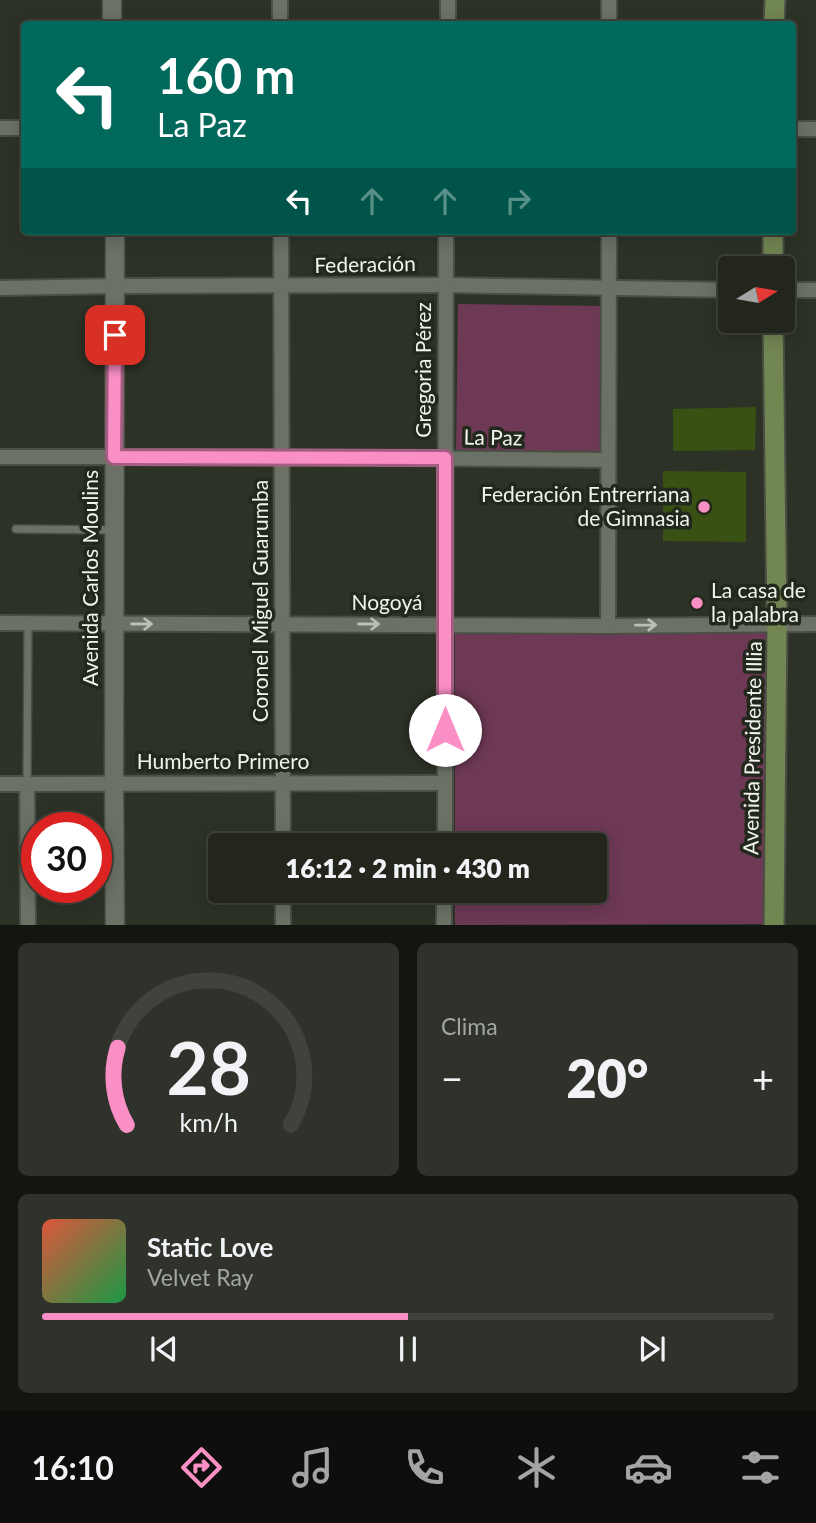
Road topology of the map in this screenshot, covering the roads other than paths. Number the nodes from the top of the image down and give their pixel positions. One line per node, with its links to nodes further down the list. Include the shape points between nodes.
1 (112, 0): 6 (street)
2 (280, 0): 7 (street)
3 (448, 0): 8 (street)
4 (610, 0): 9 (street)
5 (775, 0): 10 (main road)
6 (112, 21)
7 (280, 21)
8 (447, 21)
9 (609, 21)
10 (774, 21)
11 (0, 128): 12 (street)
12 (21, 128)
13 (796, 129): 14 (street)
14 (816, 129)
15 (115, 235): 22 (street, Avenida Carlos Moulins)
16 (281, 235): 23 (street, Coronel Miguel Guarumba)
17 (446, 235): 21 (street, Gregoria Pérez)
18 (609, 235): 25 (street)
19 (773, 235): 20 (main road)
20 (773, 256)
21 (445, 285): 23 (street, Federación); 25 (street, Federación); 33 (street, Gregoria Pérez)
22 (115, 286): 23 (street, Federación); 24 (street, Federación); 31 (street, Avenida Carlos Moulins)
23 (281, 286): 32 (street, Coronel Miguel Guarumba)
24 (0, 288)
25 (609, 289): 26 (street, Federación); 34 (street)
26 (718, 290)
27 (795, 290): 28 (street)
28 (816, 290)
29 (774, 333): 41 (main road, Avenida Presidente Illia)
30 (0, 457): 31 (street, La Paz)
31 (114, 457): 32 (street, La Paz); 36 (street, Avenida Carlos Moulins)
32 (281, 457): 33 (street, La Paz); 40 (street, Coronel Miguel Guarumba)
33 (445, 458): 34 (street, La Paz); 43 (street, Gregoria Pérez)
34 (608, 460): 44 (street)
35 (16, 529): 36 (lane)
36 (114, 530): 39 (street, Avenida Carlos Moulins)
37 (0, 623): 38 (street, Nogoyá)
38 (29, 623): 39 (street, Nogoyá); 45 (lane)
39 (114, 624): 40 (street, Nogoyá, one-way to 40); 46 (street, Avenida Carlos Moulins)
40 (283, 624): 43 (street, Nogoyá, one-way to 43); 47 (street, Coronel Miguel Guarumba)
41 (777, 624): 42 (street, Nogoyá); 44 (street, Nogoyá, one-way to 41); 58 (main road, Avenida Presidente Illia)
42 (816, 624)
43 (445, 625): 44 (street, Nogoyá); 48 (street, Gregoria Pérez)
44 (608, 625)
45 (27, 783): 46 (street, Humberto Primero); 49 (street, Humberto Primero); 54 (street)
46 (114, 783): 47 (street, Humberto Primero); 55 (street, Avenida Carlos Moulins)
47 (283, 783): 48 (street, Humberto Primero); 50 (street, Coronel Miguel Guarumba)
48 (445, 783): 51 (street, Gregoria Pérez)
49 (0, 784)
50 (283, 833)
51 (445, 833)
52 (283, 903): 56 (street)
53 (444, 903): 57 (street)
54 (28, 925)
55 (115, 925)
56 (283, 925)
57 (444, 925)
58 (774, 925)

